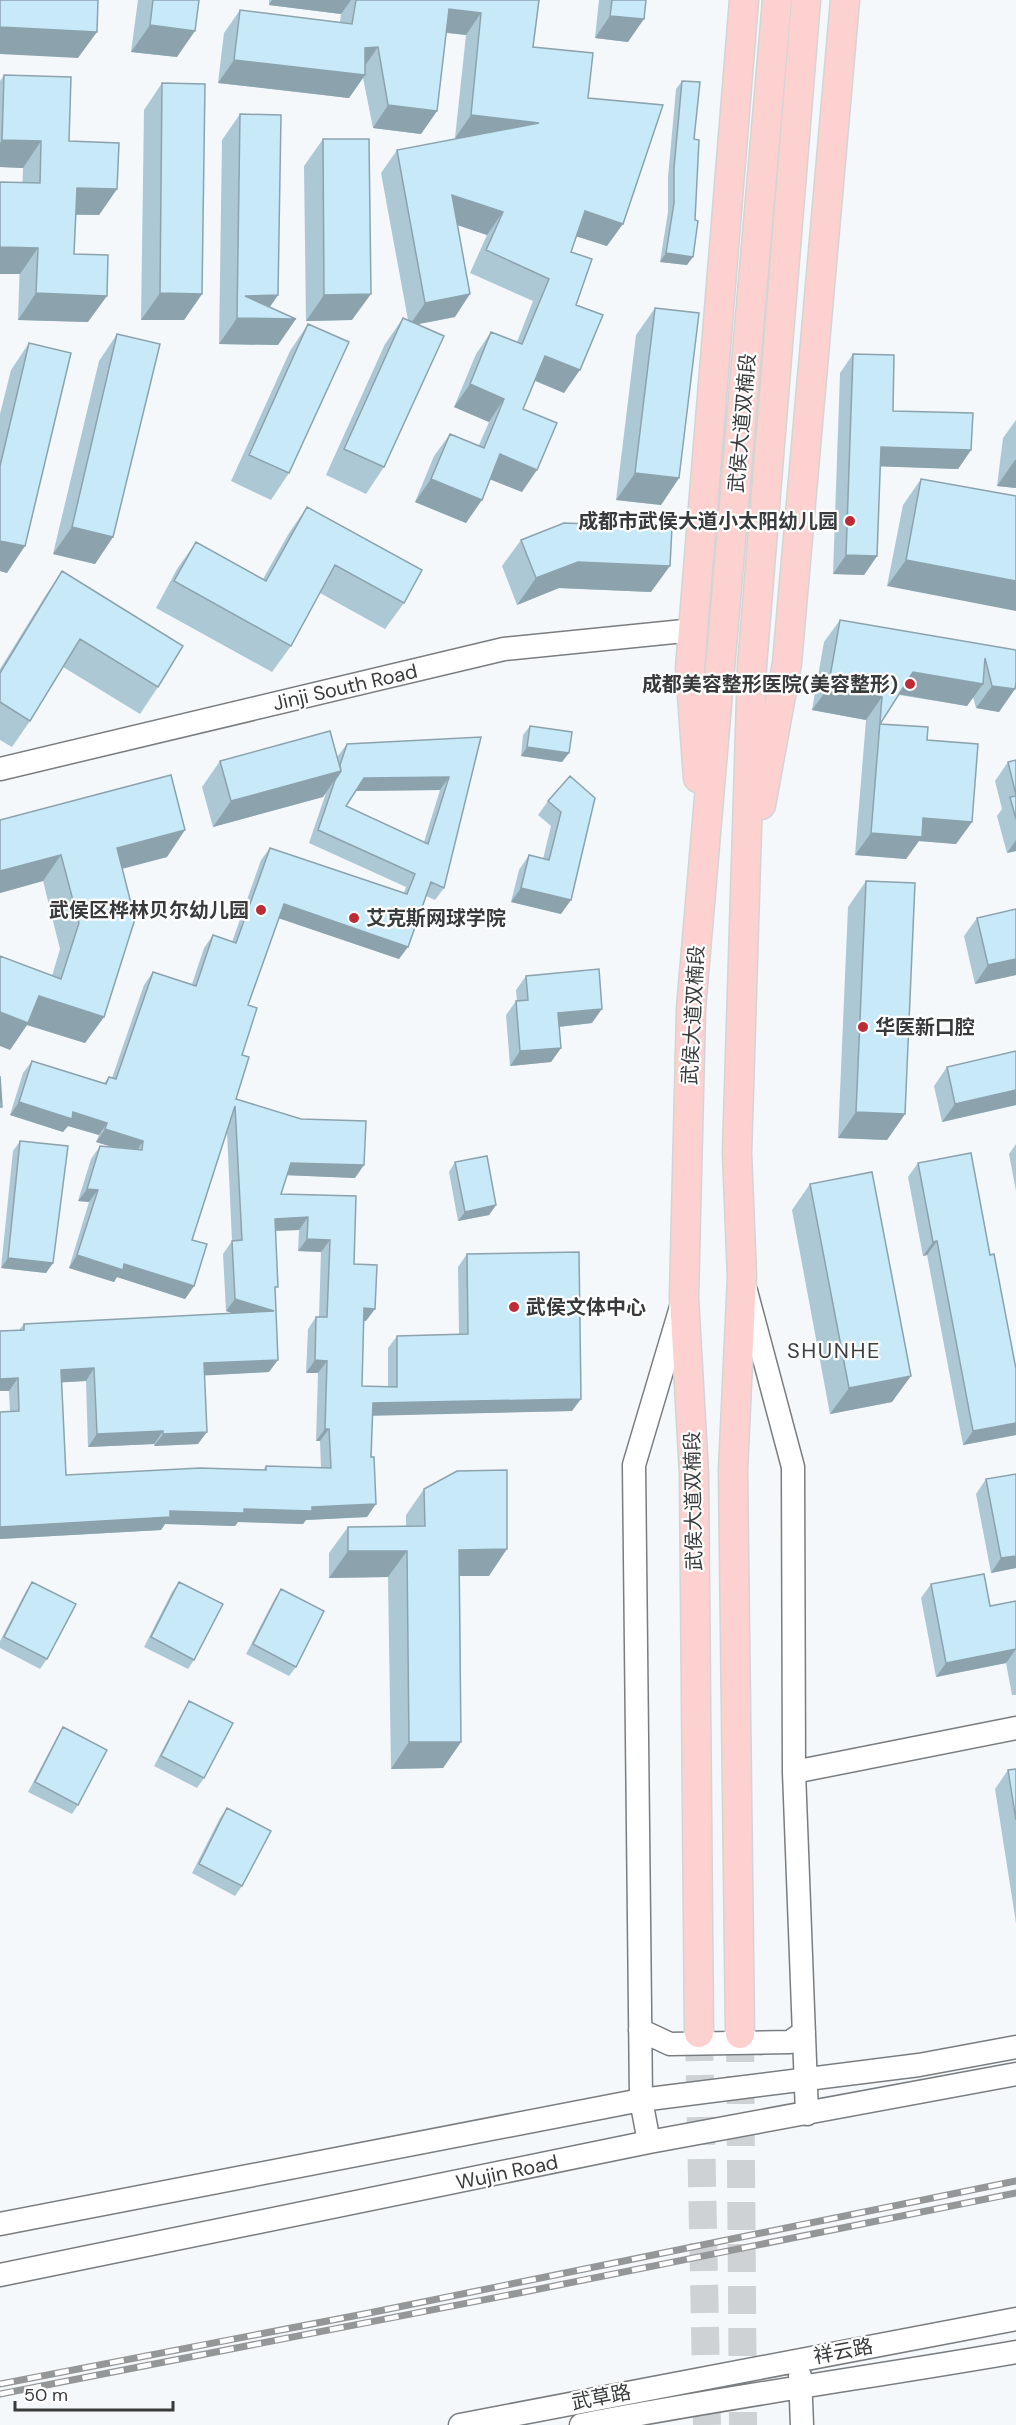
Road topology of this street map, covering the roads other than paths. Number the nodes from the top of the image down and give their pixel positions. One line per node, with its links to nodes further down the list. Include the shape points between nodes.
1 (744, 0): 5 (main road)
2 (777, 0): 7 (main road, 武侯大道双楠段)
3 (806, 0): 8 (main road, 武侯大道双楠段, via 752,666)
4 (845, 0): 8 (main road, via 788,663)
5 (694, 630): 6 (street, Jinji South Road, via 504,649); 7 (main road, via 690,668)
6 (0, 769)
7 (704, 868): 10 (main road, 武侯大道双楠段, via 691,1009)
8 (745, 896): 9 (main road, 武侯大道双楠段, via 736,1153)
9 (742, 1277): 12 (street, via 793,1467); 16 (main road, 武侯大道双楠段, via 733,1470)
10 (684, 1297): 13 (street, via 634,1465); 15 (main road, 武侯大道双楠段, via 694,1474)
11 (1016, 1728): 12 (street)
12 (794, 1772): 14 (street)
13 (640, 2030): 14 (street, via 670,2044 790,2042); 20 (street)
14 (804, 2032): 19 (street)
15 (699, 2033)
16 (740, 2034)
17 (1016, 2047): 19 (street, via 919,2065)
18 (1016, 2074): 21 (street, Wujin Road)
19 (804, 2078): 20 (street); 21 (street)
20 (641, 2100): 22 (street); 23 (street)
21 (807, 2114): 22 (street, Wujin Road)
22 (650, 2142): 24 (street, Wujin Road)
23 (0, 2224)
24 (0, 2275)
25 (1016, 2319): 27 (street, 祥云路)
26 (1016, 2352): 29 (street, 祥云路)
27 (799, 2359): 28 (street, 祥云路); 29 (street)
28 (671, 2384): 30 (street); 31 (street, 武草路)
29 (801, 2388): 30 (street, 祥云路); 33 (street)
30 (670, 2416): 32 (street, 武草路)
31 (460, 2425)
32 (581, 2425)
33 (802, 2425)

